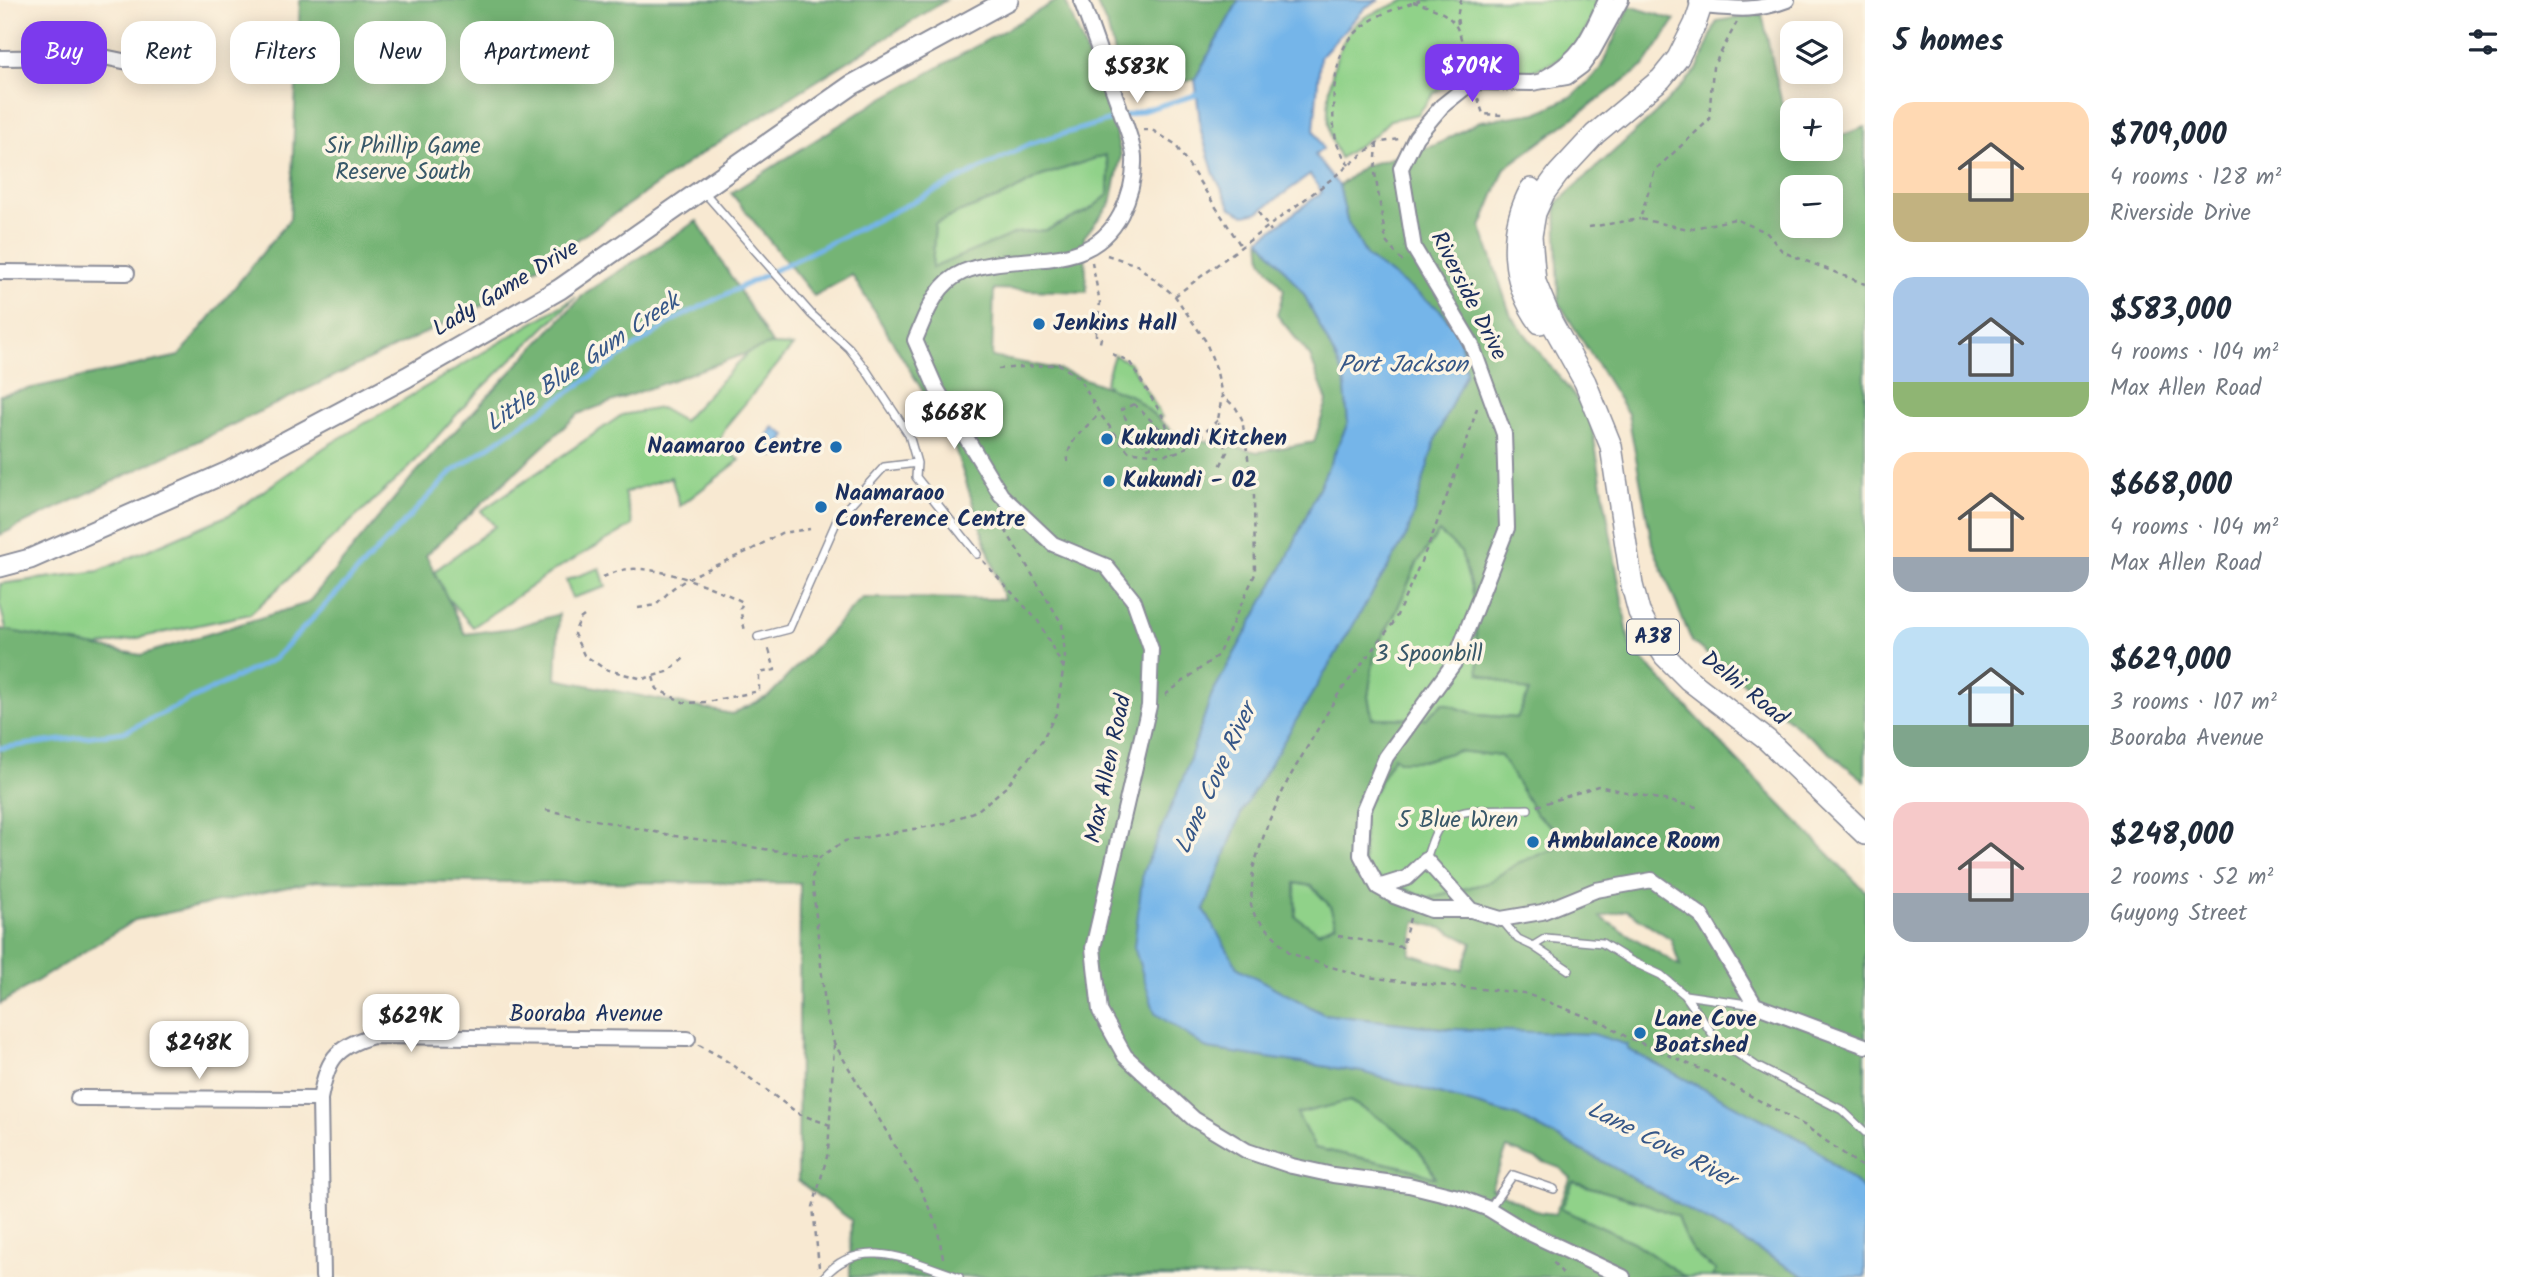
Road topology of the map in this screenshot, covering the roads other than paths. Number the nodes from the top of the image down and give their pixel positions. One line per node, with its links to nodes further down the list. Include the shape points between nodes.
1 (1008, 0): 11 (main road, Lady Game Drive, via 852,85)
2 (1081, 0): 34 (street, Max Allen Road, via 1134,155 1127,203 1090,254 1004,262 962,272 937,290 915,340 936,388 1001,495 1053,544 1106,566 1133,601 1151,649 1149,706 1093,948 1100,1011 1125,1056 1194,1118 1247,1151 1333,1175 1409,1185)
3 (1606, 0): 10 (street, via 1587,43 1550,75)
4 (1621, 0): 10 (street, via 1581,66 1567,77)
5 (1787, 0): 7 (street, via 1769,7)
6 (1700, 2): 7 (street); 19 (main road, Delhi Road / A38, via 1678,58 1661,79 1595,134 1544,192 1531,236 1535,282 1611,446 1632,585 1651,634 1689,680 1767,740)
7 (1742, 7)
8 (0, 58): 9 (street)
9 (121, 61)
10 (1532, 83): 21 (street, Riverside Drive, via 1472,82 1442,106 1416,137 1401,169 1414,248 1471,343 1504,434 1507,528 1454,663 1386,757 1363,811 1361,855)
11 (701, 189): 14 (lane, via 811,314 849,348 909,435); 16 (main road, Lady Game Drive, via 560,289 407,377 230,471 30,559)
12 (0, 272): 13 (street)
13 (127, 274)
14 (917, 463): 15 (lane, via 916,477); 17 (lane, via 884,467 838,518 789,629)
15 (977, 554)
16 (0, 567)
17 (758, 637)
18 (1528, 809): 20 (lane, via 1462,812 1446,819 1436,831)
19 (1865, 834)
20 (1426, 860): 21 (street, via 1406,878); 22 (street)
21 (1378, 887): 22 (street, via 1431,910)
22 (1471, 911): 23 (street)
23 (1501, 919): 24 (lane, via 1518,939); 27 (street, via 1542,912 1596,890 1653,880 1701,915)
24 (1533, 946): 25 (lane); 26 (lane, via 1546,938 1602,943 1661,975)
25 (1569, 970)
26 (1685, 995): 27 (lane); 32 (lane, via 1716,1039 1756,1066 1842,1110)
27 (1755, 1005): 29 (street)
28 (688, 1039): 31 (street, Booraba Avenue, via 373,1036 340,1052 326,1071)
29 (1865, 1046)
30 (78, 1098): 31 (street)
31 (320, 1099): 35 (street, Booraba Avenue)
32 (1865, 1132)
33 (1555, 1189): 34 (lane, via 1513,1175)
34 (1489, 1209): 38 (street, Max Allen Road)
35 (323, 1277)
36 (824, 1277): 37 (lane, via 837,1263 870,1253)
37 (959, 1277)
38 (1623, 1277)

